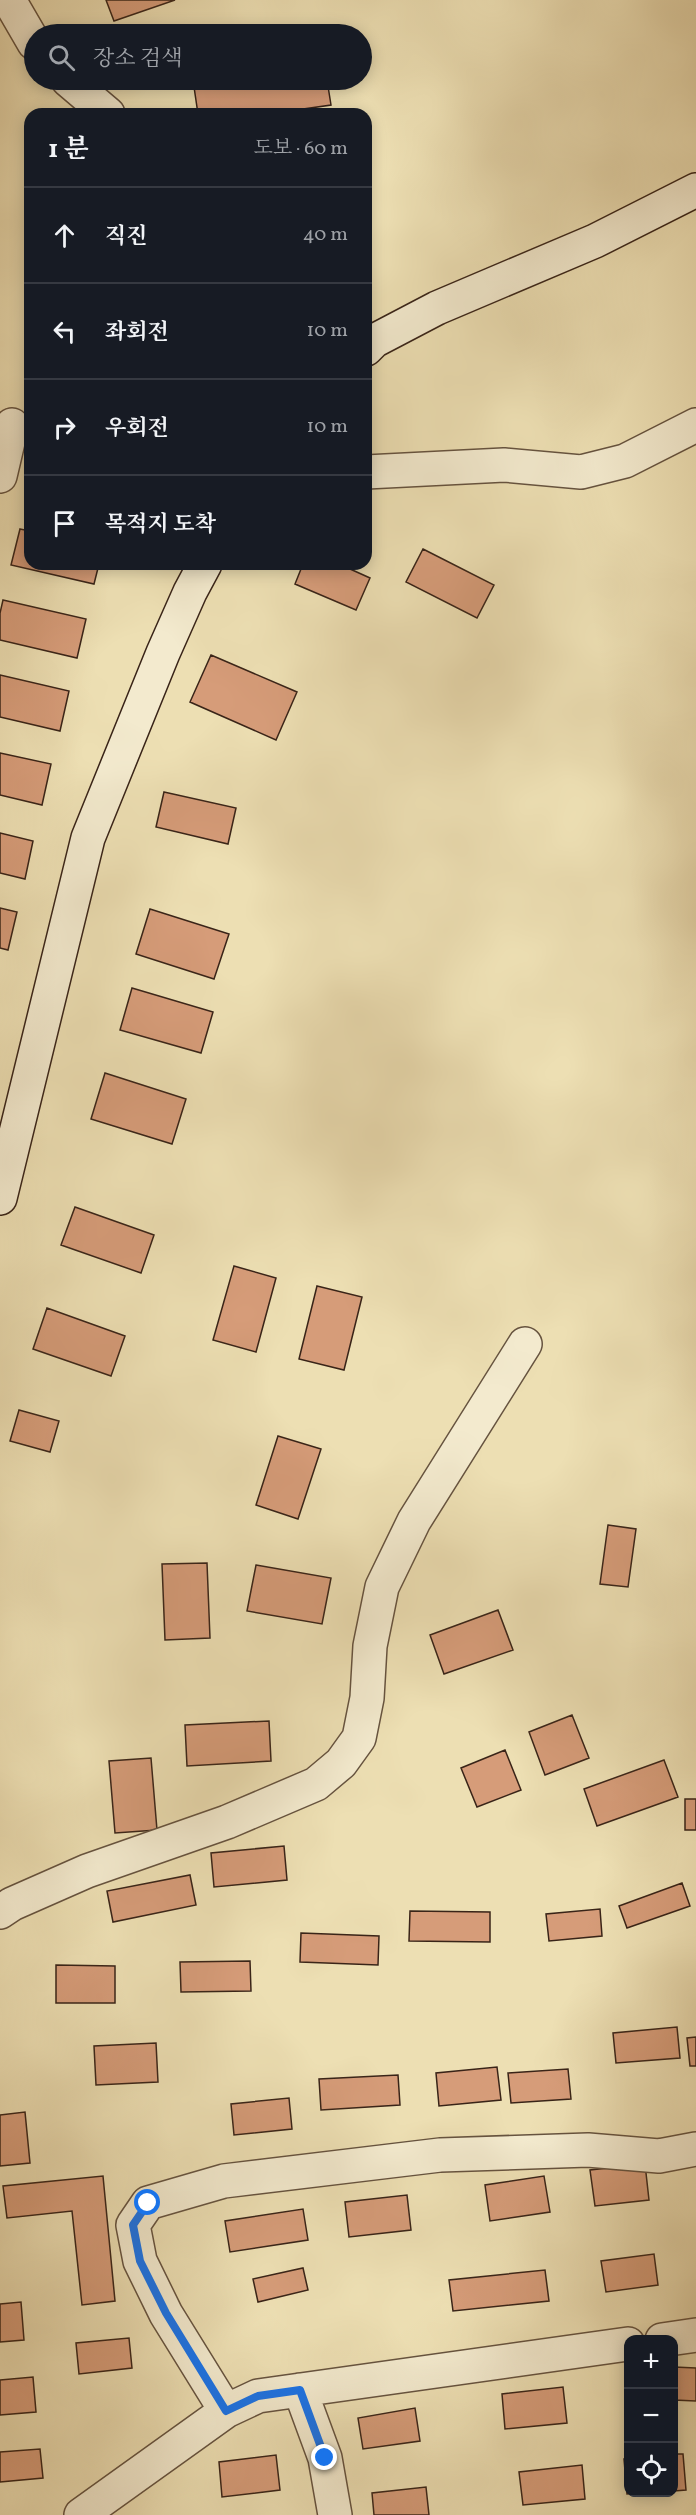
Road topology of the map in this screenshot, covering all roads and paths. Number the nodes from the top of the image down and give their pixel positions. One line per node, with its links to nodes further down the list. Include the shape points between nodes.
1 (9, 0): 2 (street)
2 (24, 26)
3 (80, 90): 4 (street)
4 (101, 108)
5 (696, 190): 6 (street, via 595,241 437,308)
6 (372, 343)
7 (12, 425): 10 (street)
8 (696, 425): 9 (street, via 625,461 581,472 504,465)
9 (372, 472)
10 (0, 476)
11 (202, 570): 12 (street, via 88,838)
12 (0, 1198)
13 (525, 1344): 14 (street, via 414,1521 382,1587 359,1738 341,1763 316,1784 227,1822 87,1871)
14 (0, 1912)
15 (696, 2149): 20 (street, via 659,2156 588,2150 440,2155 224,2181 148,2203 133,2225 140,2261 166,2313)
16 (696, 2335): 17 (street)
17 (678, 2338)
18 (624, 2345): 19 (street)
19 (300, 2390): 20 (street, via 258,2396); 22 (street, via 325,2458)
20 (226, 2411): 21 (street)
21 (81, 2515)
22 (335, 2515)

